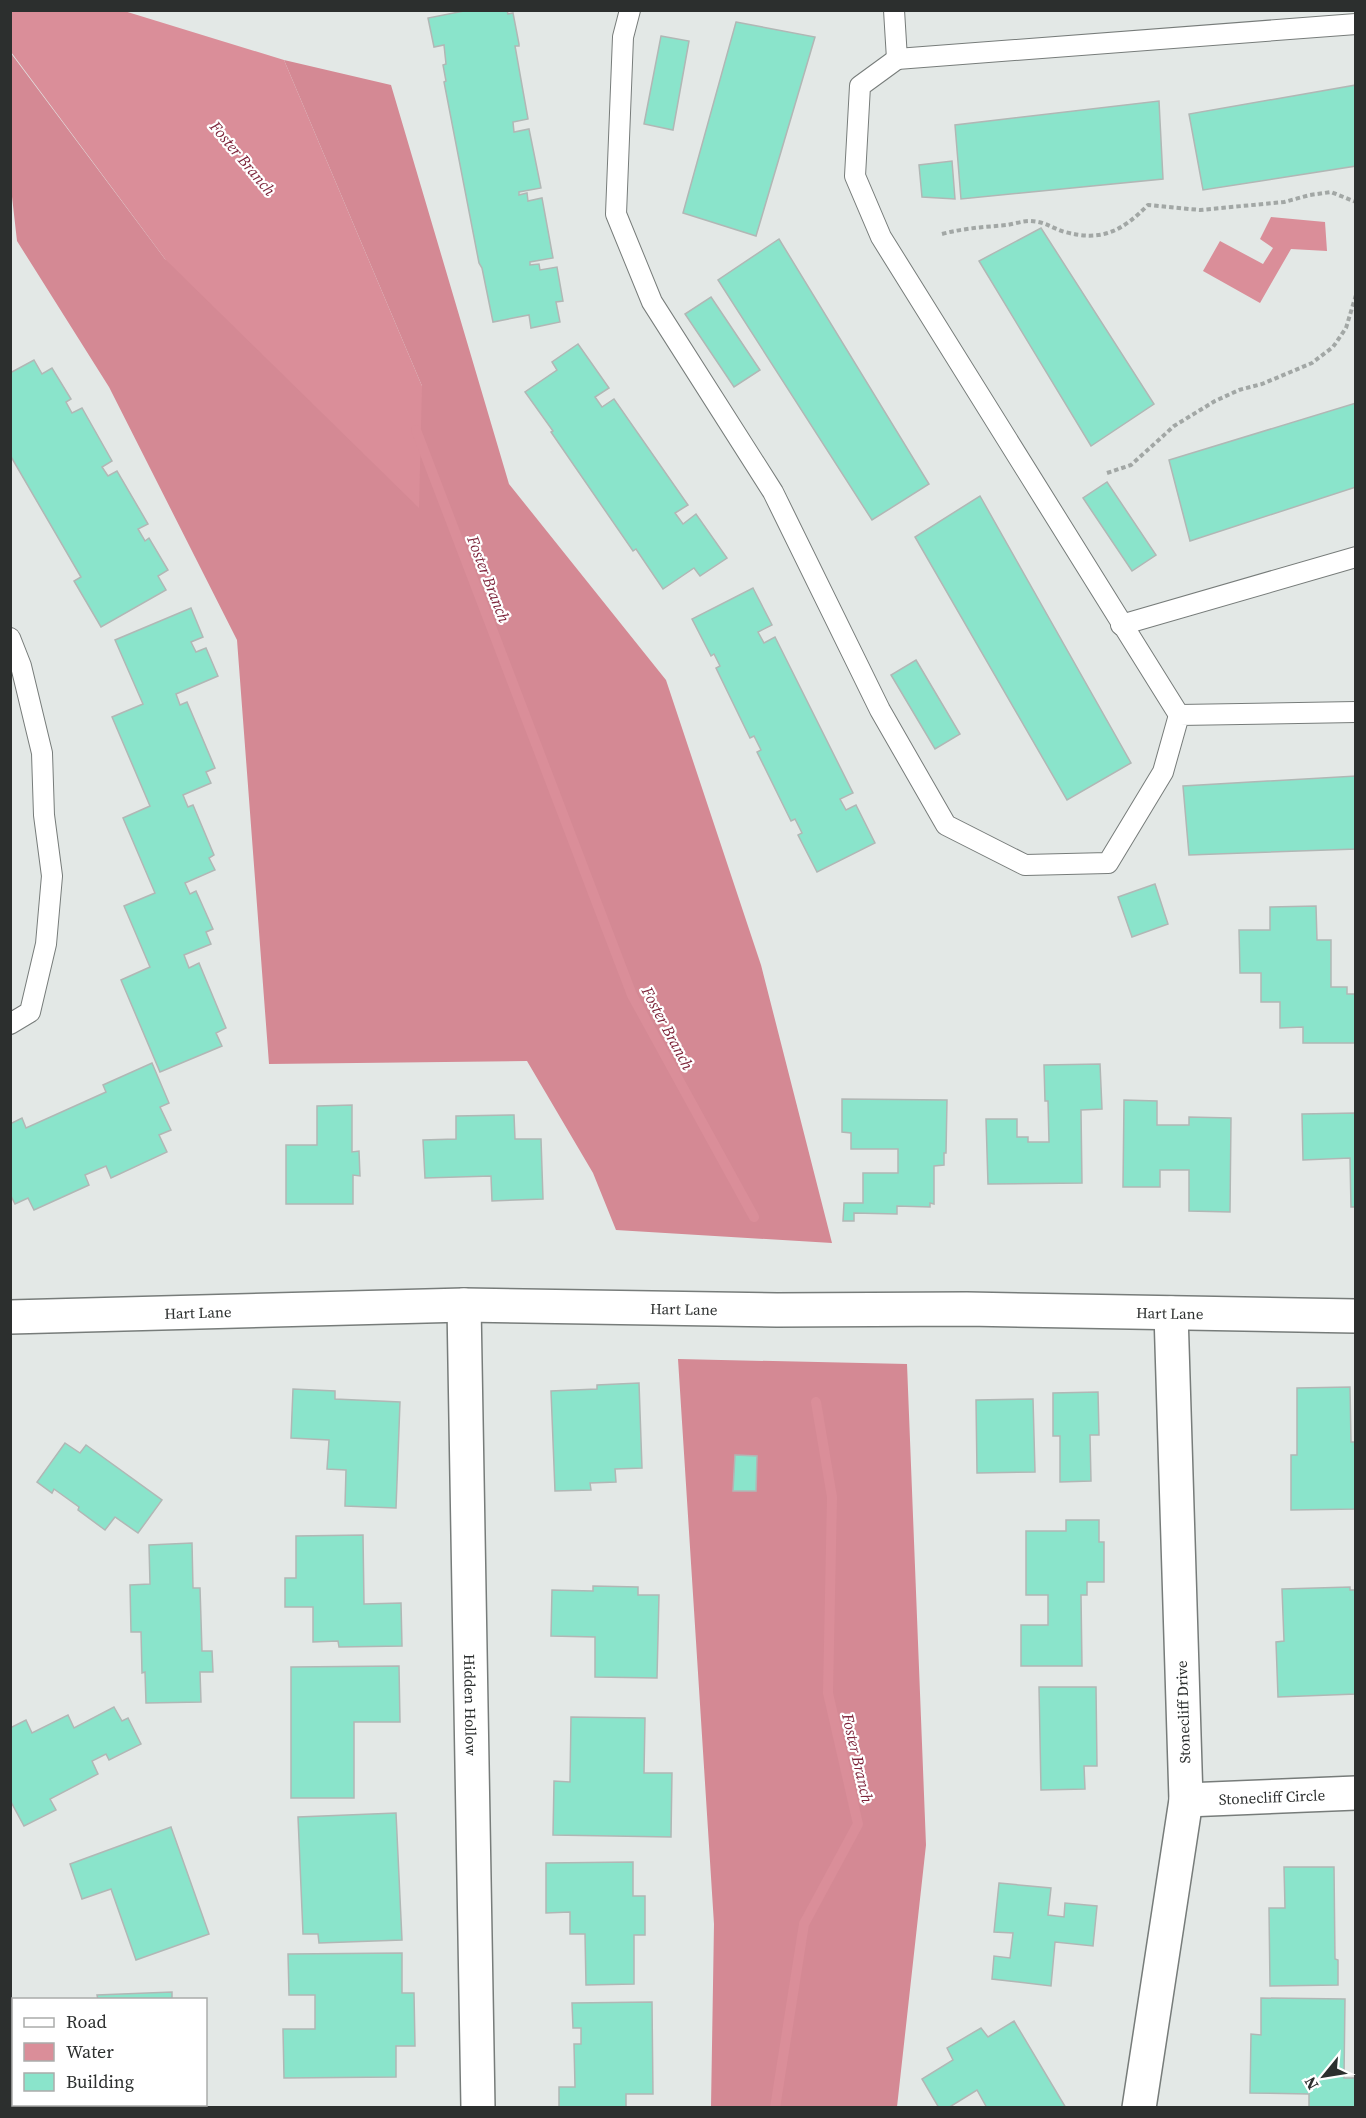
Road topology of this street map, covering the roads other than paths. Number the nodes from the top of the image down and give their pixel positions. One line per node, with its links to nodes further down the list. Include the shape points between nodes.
1 (630, 10): 9 (lane, via 623,37 616,214 652,302 773,492 880,710 946,825 1025,865 1108,862 1163,772)
2 (894, 10): 4 (lane)
3 (1356, 24): 4 (lane)
4 (897, 59): 6 (lane, via 860,86 855,176 881,237)
5 (1356, 557): 6 (lane)
6 (1121, 624): 9 (lane)
7 (10, 638): 10 (lane, via 21,666 42,753 51,876 46,944 30,1012)
8 (1356, 712): 9 (lane)
9 (1179, 715)
10 (10, 1024)
11 (464, 1305): 12 (street, Hart Lane); 14 (street, Hart Lane); 17 (street, Hidden Hollow)
12 (1171, 1313): 13 (street, Hart Lane); 16 (street, Stonecliff Drive)
13 (1356, 1316)
14 (10, 1317)
15 (1356, 1792): 16 (street, Stonecliff Circle)
16 (1186, 1800): 18 (street, Stonecliff Drive)
17 (478, 2108)
18 (1139, 2108)

